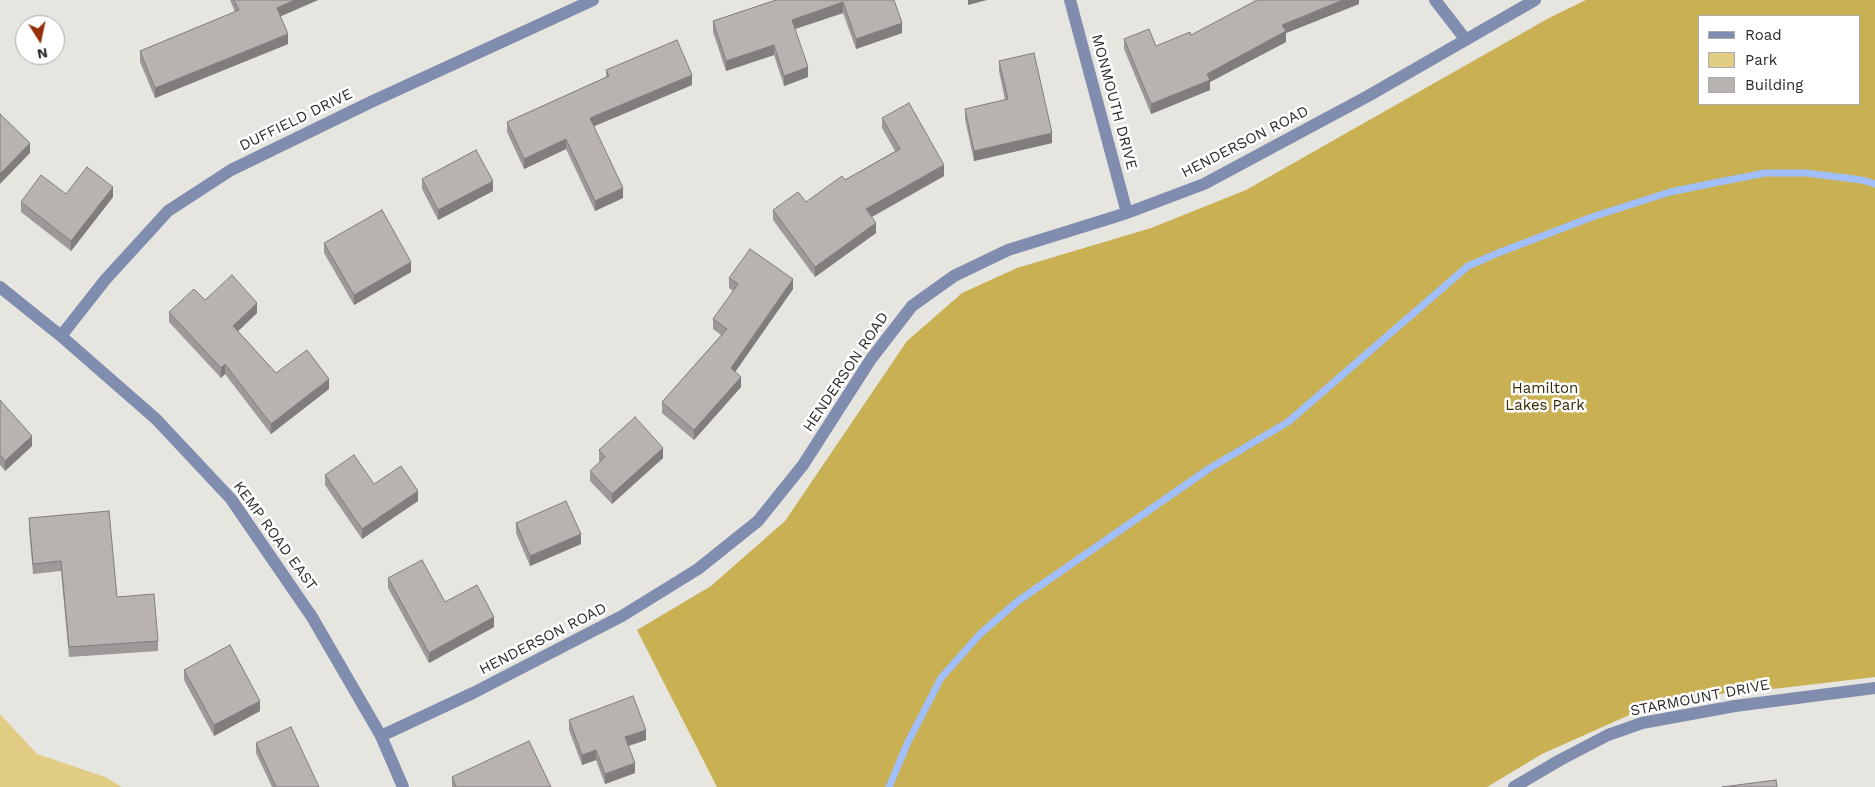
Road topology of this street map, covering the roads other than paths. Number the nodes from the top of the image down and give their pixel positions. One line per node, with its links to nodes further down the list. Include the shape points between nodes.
1 (593, 0): 8 (street, DUFFIELD DRIVE, via 373,101 223,176 168,210 105,280)
2 (1070, 0): 6 (street, MONMOUTH DRIVE)
3 (1435, 0): 5 (street)
4 (1535, 0): 5 (street, HENDERSON ROAD)
5 (1466, 40): 6 (street, HENDERSON ROAD, via 1204,184)
6 (1127, 214): 10 (street, HENDERSON ROAD, via 1008,250 947,281 912,306 872,358 803,465 751,527 698,569 622,616 473,693)
7 (0, 287): 8 (street, KEMP ROAD EAST)
8 (61, 336): 10 (street, KEMP ROAD EAST, via 156,419 231,499 312,617)
9 (1875, 688): 12 (street, STARMOUNT DRIVE, via 1735,706 1642,723 1600,739)
10 (381, 736): 11 (street, KEMP ROAD EAST)
11 (403, 787)
12 (1514, 787)

